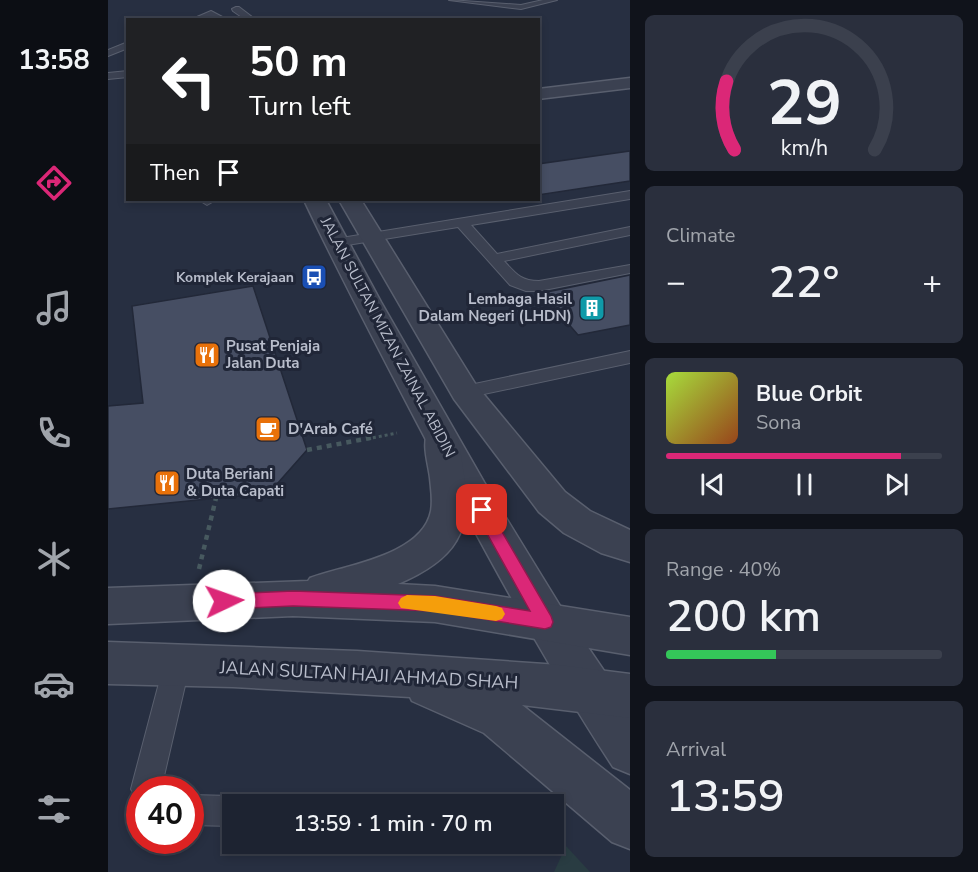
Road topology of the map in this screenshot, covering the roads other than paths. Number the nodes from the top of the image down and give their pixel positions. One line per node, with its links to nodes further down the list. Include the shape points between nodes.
1 (453, 0): 2 (lane, via 520,7)
2 (553, 0)
3 (236, 9): 6 (lane)
4 (197, 18): 5 (lane, via 211,9)
5 (222, 18)
6 (249, 18)
7 (126, 46): 8 (lane)
8 (108, 53)
9 (126, 74): 10 (lane)
10 (108, 76)
11 (630, 76): 13 (street)
12 (630, 83): 14 (street)
13 (540, 87)
14 (540, 94)
15 (630, 195): 18 (lane)
16 (315, 201): 21 (street, JALAN SULTAN MIZAN ZAINAL ABIDIN)
17 (351, 201): 20 (street, JALAN SULTAN MIZAN ZAINAL ABIDIN)
18 (461, 222): 20 (lane); 22 (lane)
19 (630, 231): 22 (lane)
20 (370, 237): 21 (lane); 25 (street, JALAN SULTAN MIZAN ZAINAL ABIDIN)
21 (335, 243): 26 (street, JALAN SULTAN MIZAN ZAINAL ABIDIN)
22 (492, 259): 23 (lane, via 515,282 525,285 539,286)
23 (630, 269)
24 (630, 357): 25 (lane)
25 (465, 392): 27 (street, JALAN SULTAN MIZAN ZAINAL ABIDIN, via 552,502 577,522)
26 (441, 437): 28 (street, via 449,511 442,532 418,555 390,572); 30 (street, JALAN SULTAN MIZAN ZAINAL ABIDIN)
27 (630, 546)
28 (293, 598): 29 (street); 30 (street, via 435,604)
29 (108, 606)
30 (545, 622): 31 (street); 35 (street, JALAN SULTAN MIZAN ZAINAL ABIDIN)
31 (630, 636)
32 (108, 663): 33 (street, JALAN SULTAN HAJI AHMAD SHAH)
33 (177, 663): 34 (street, JALAN SULTAN HAJI AHMAD SHAH); 37 (lane)
34 (395, 675): 35 (street, JALAN SULTAN HAJI AHMAD SHAH); 40 (street, via 500,717)
35 (609, 692): 36 (street, JALAN SULTAN MIZAN ZAINAL ABIDIN)
36 (630, 750)
37 (149, 776)
38 (204, 811): 39 (lane)
39 (222, 812)
40 (630, 824)

